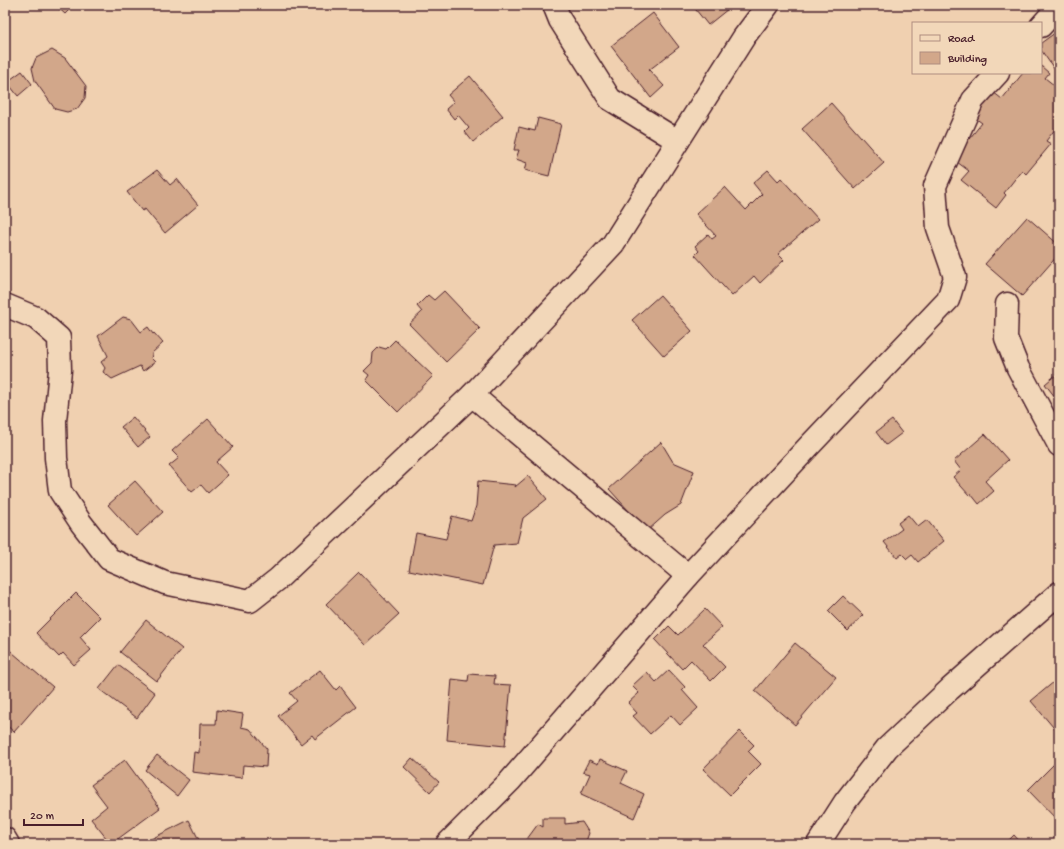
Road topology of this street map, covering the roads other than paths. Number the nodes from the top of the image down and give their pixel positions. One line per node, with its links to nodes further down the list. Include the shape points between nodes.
1 (554, 5): 6 (street, via 560,20 610,99)
2 (768, 5): 6 (street, via 744,37)
3 (1059, 6): 4 (street)
4 (1042, 25)
5 (997, 74): 11 (street, via 973,100 935,186 938,228 955,277 948,300)
6 (678, 142): 9 (street, via 613,244)
7 (1007, 304): 10 (street, via 1006,338 1018,368)
8 (5, 305): 9 (street, via 36,318 59,338 60,370 55,421 60,491 109,559 165,583 250,602 278,579)
9 (472, 395): 11 (street)
10 (1059, 445)
11 (688, 576): 15 (street, via 510,781)
12 (1059, 593): 16 (street, via 887,748 845,802)
13 (5, 839): 14 (street)
14 (8, 844)
15 (447, 844)
16 (818, 844)

